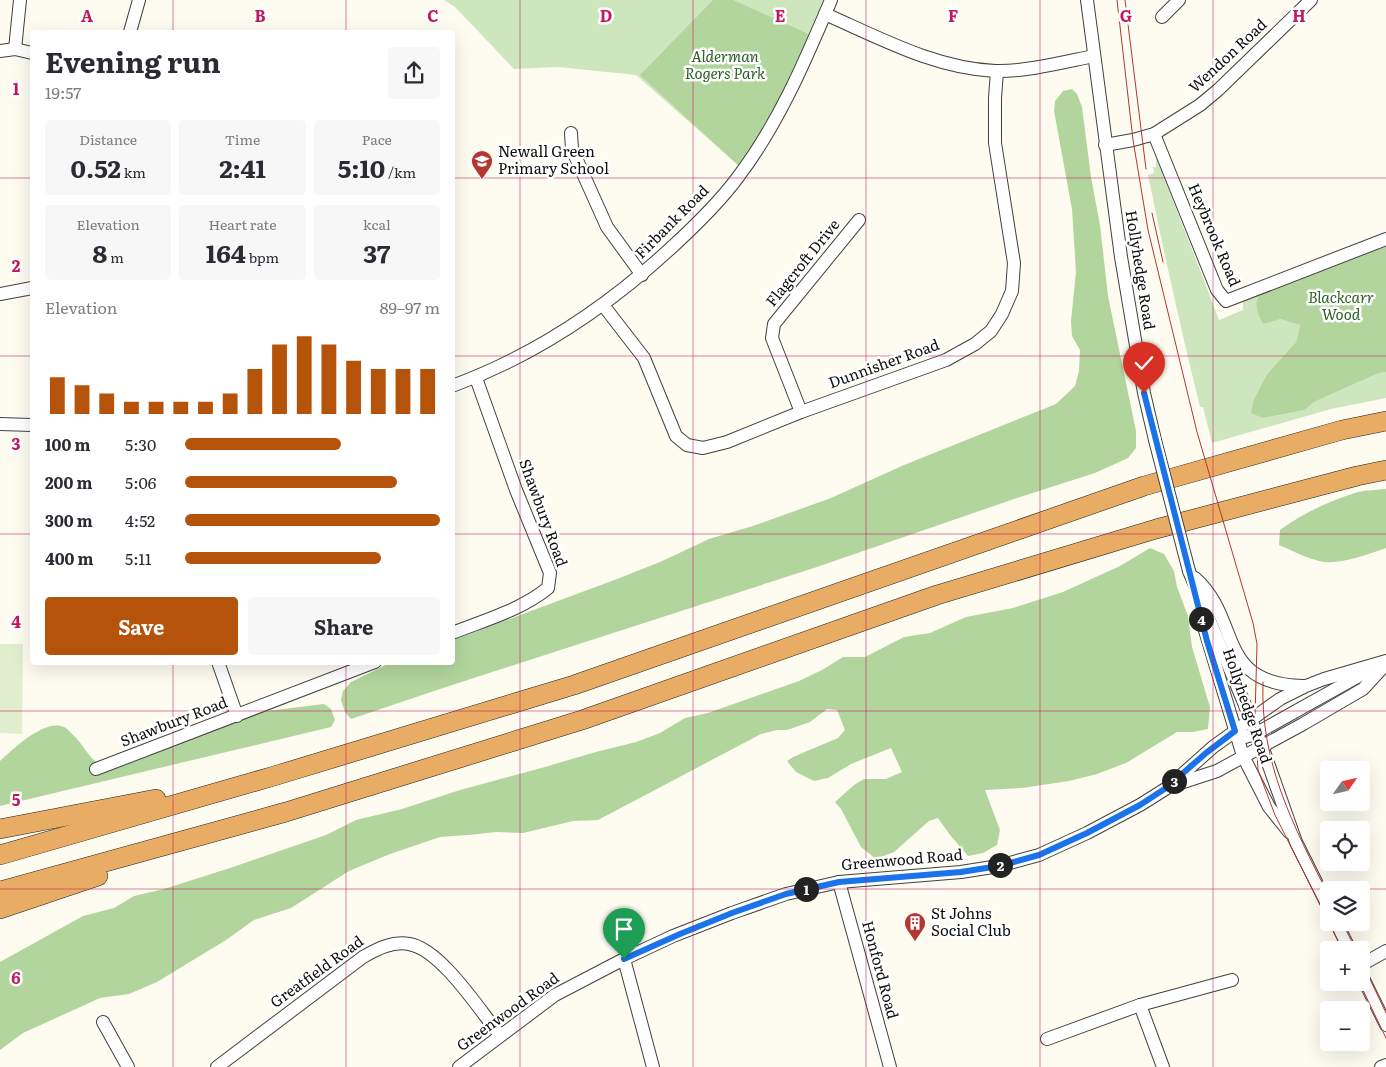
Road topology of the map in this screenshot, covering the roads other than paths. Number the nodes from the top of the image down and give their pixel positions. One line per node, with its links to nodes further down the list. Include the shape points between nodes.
1 (20, 0): 10 (street)
2 (139, 0): 9 (street)
3 (831, 0): 7 (street, Firbank Road)
4 (1087, 0): 13 (street, Hollyhedge Road)
5 (1179, 0): 8 (street)
6 (1310, 0): 16 (street, Wendon Road, via 1218,90)
7 (825, 14): 14 (street, via 925,58 958,67); 20 (street, Firbank Road, via 793,88 738,177 698,223)
8 (1162, 17)
9 (131, 30)
10 (15, 49): 11 (street); 12 (street)
11 (0, 51)
12 (30, 53)
13 (1094, 56): 14 (street); 17 (street, Hollyhedge Road)
14 (997, 71): 26 (street, Dunnisher Road, via 995,143 1014,263 1012,291 1002,314 991,331 946,360)
15 (571, 133): 20 (street, via 572,150 607,227)
16 (1154, 134): 17 (street, Wendon Road); 19 (street, Heybrook Road, via 1217,290 1226,302)
17 (1105, 146): 31 (street, Hollyhedge Road, bridge, via 1144,393)
18 (859, 220): 26 (street, Flagcroft Drive, via 774,324 772,338)
19 (1386, 239)
20 (642, 275): 23 (street, Firbank Road)
21 (30, 288): 22 (street)
22 (0, 294)
23 (603, 306): 24 (street, Firbank Road, via 542,345); 26 (street, Dunnisher Road, via 644,358 676,436 688,445 703,448 727,442)
24 (476, 378): 25 (street, Firbank Road); 32 (street, Shawbury Road, via 550,573 548,588 535,598)
25 (455, 385)
26 (800, 412)
27 (1386, 421): 44 (highway, via 1342,430 1144,486 574,684)
28 (0, 424): 29 (street)
29 (30, 425)
30 (1386, 470): 46 (highway, via 1156,529 947,592 582,720)
31 (1189, 571): 36 (street, via 1209,593 1236,654 1246,666 1263,679 1287,686); 38 (street, Hollyhedge Road); 39 (street, Hollyhedge Road)
32 (455, 632)
33 (1386, 662): 36 (street, Greenwood Road); 40 (street); 41 (street, Greenwood Road, via 1363,689)
34 (219, 665): 37 (street)
35 (367, 665): 37 (street, Shawbury Road)
36 (1306, 686): 38 (street, Greenwood Road)
37 (236, 716): 43 (street, Shawbury Road)
38 (1251, 720): 39 (street, Greenwood Road); 40 (street, Hollyhedge Road)
39 (1235, 731): 40 (street, via 1246,737); 42 (street, Hollyhedge Road); 45 (street, Greenwood Road)
40 (1257, 733): 41 (street, Hollyhedge Road)
41 (1262, 746): 42 (street, Greenwood Road); 48 (street, Hollyhedge Road)
42 (1243, 756): 45 (street, Greenwood Road, via 1217,771); 48 (street, Hollyhedge Road, via 1270,807)
43 (96, 768)
44 (274, 776): 47 (highway); 49 (highway)
45 (1166, 788): 50 (street, Greenwood Road, via 1087,833 1039,855 961,872)
46 (286, 812): 52 (highway); 53 (highway)
47 (0, 829)
48 (1296, 842): 51 (street, Hollyhedge Road)
49 (0, 855)
50 (839, 882): 55 (street, Greenwood Road, via 786,894 732,913); 69 (street, Honford Road)
51 (1320, 890)
52 (0, 891)
53 (0, 909)
54 (1386, 952): 56 (street)
55 (624, 959): 62 (street, Greenwood Road, via 555,995); 68 (street)
56 (1370, 960)
57 (1232, 980): 59 (street)
58 (1369, 991): 61 (street)
59 (1140, 1005): 63 (street); 70 (street)
60 (103, 1022): 65 (street)
61 (1386, 1025)
62 (500, 1035): 66 (street, Greatfield Road, via 442,963 410,944 395,944 380,947 363,957); 67 (street, Greenwood Road)
63 (1047, 1039)
64 (1386, 1065): 71 (street)
65 (128, 1067)
66 (217, 1067)
67 (459, 1067)
68 (653, 1067)
69 (890, 1067)
70 (1163, 1067)
71 (1381, 1067)

